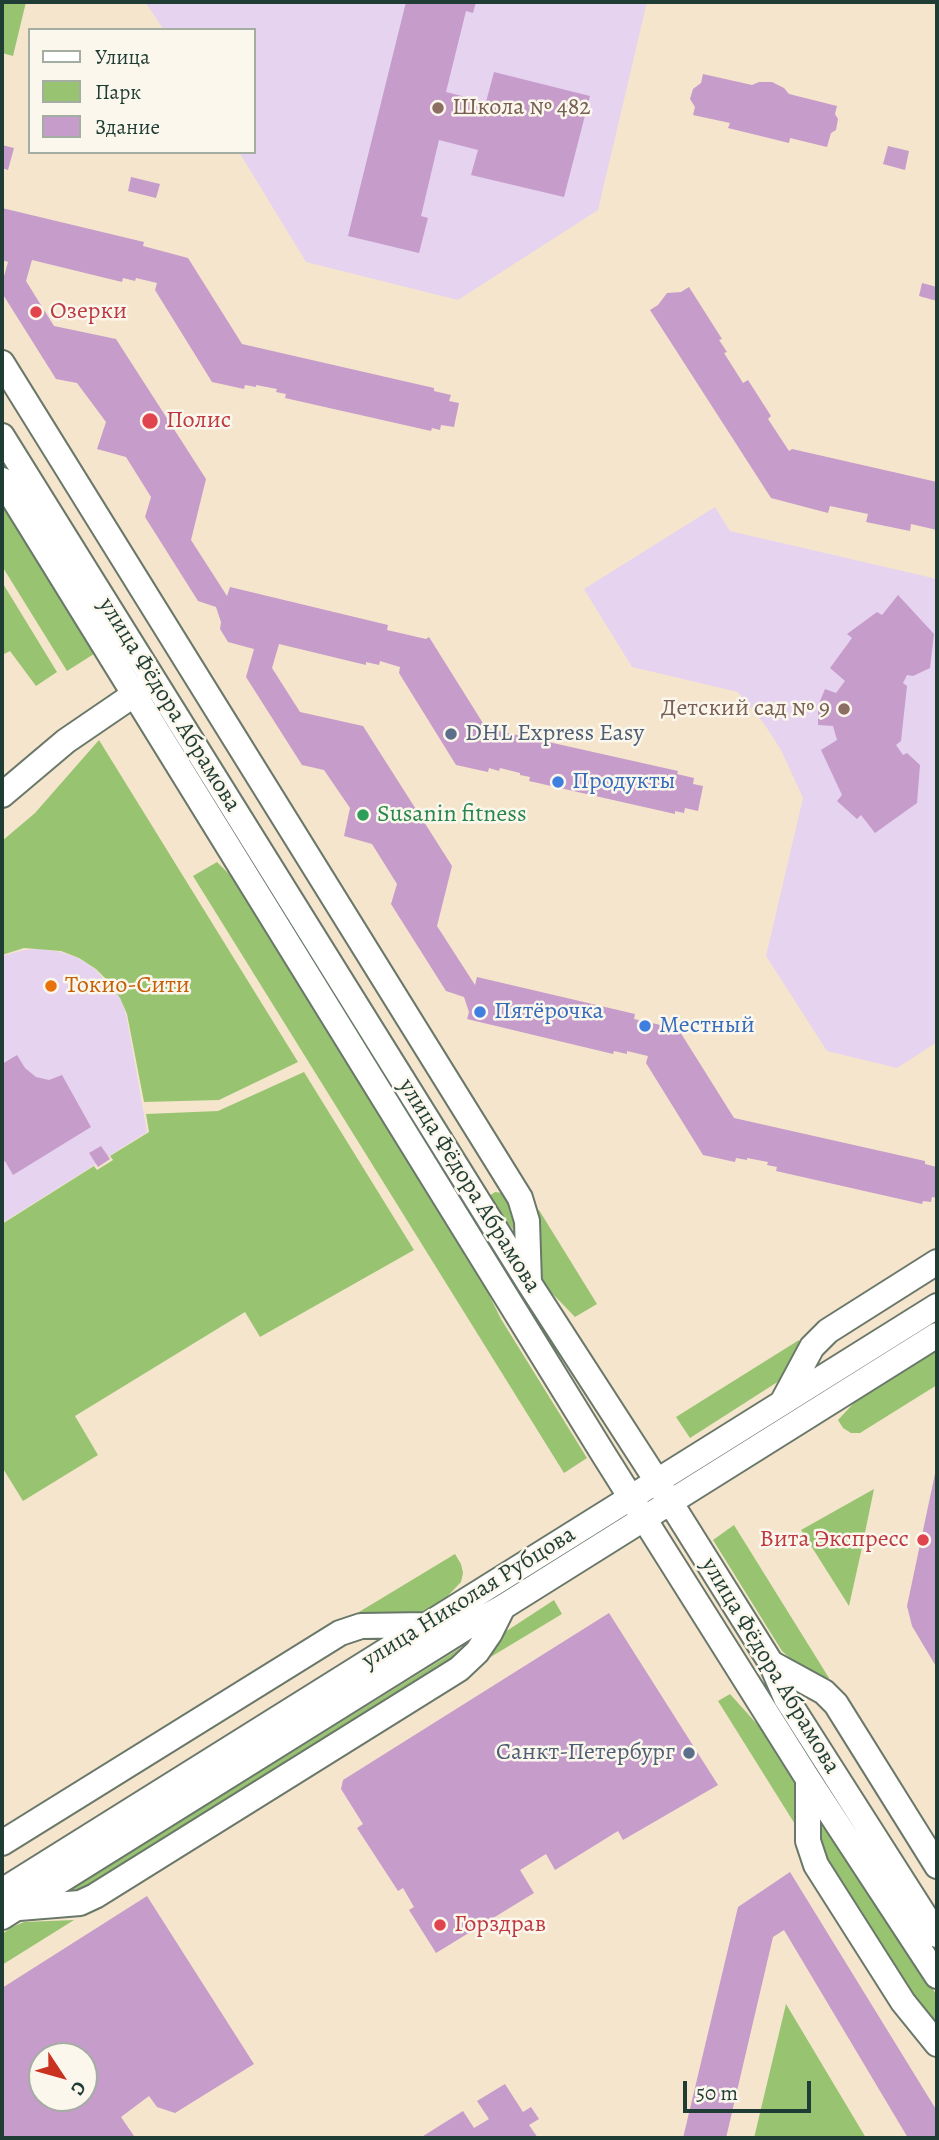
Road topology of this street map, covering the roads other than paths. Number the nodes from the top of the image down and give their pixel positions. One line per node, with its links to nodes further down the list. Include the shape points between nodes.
1 (2, 363): 7 (street, via 520,1198 527,1221)
2 (2, 436): 4 (street, улица Фёдора Абрамова)
3 (2, 481): 4 (street, улица Фёдора Абрамова)
4 (144, 687): 5 (street, via 66,740); 7 (street, улица Фёдора Абрамова); 12 (street, улица Фёдора Абрамова)
5 (2, 795)
6 (937, 1262): 10 (street, via 828,1331 812,1347)
7 (529, 1283): 11 (street, улица Фёдора Абрамова)
8 (937, 1306): 10 (street, улица Николая Рубцова)
9 (937, 1335): 13 (street, улица Николая Рубцова)
10 (782, 1403): 11 (street, улица Николая Рубцова)
11 (657, 1481): 12 (street, улица Николая Рубцова); 13 (street, улица Фёдора Абрамова)
12 (631, 1497): 14 (street, улица Фёдора Абрамова); 15 (street, улица Николая Рубцова)
13 (671, 1503): 14 (street, улица Николая Рубцова); 16 (street, улица Фёдора Абрамова)
14 (645, 1518): 17 (street, улица Фёдора Абрамова); 20 (street, улица Николая Рубцова)
15 (427, 1625): 18 (street, via 361,1626 340,1633); 20 (street, улица Николая Рубцова)
16 (771, 1663): 19 (street, via 824,1692 836,1704); 21 (street, улица Фёдора Абрамова, via 786,1698)
17 (808, 1779): 22 (street, улица Фёдора Абрамова); 23 (street, via 808,1841 816,1865 903,2002)
18 (2, 1843)
19 (937, 1866)
20 (6, 1905)
21 (937, 1935)
22 (937, 1976)
23 (937, 2044)

